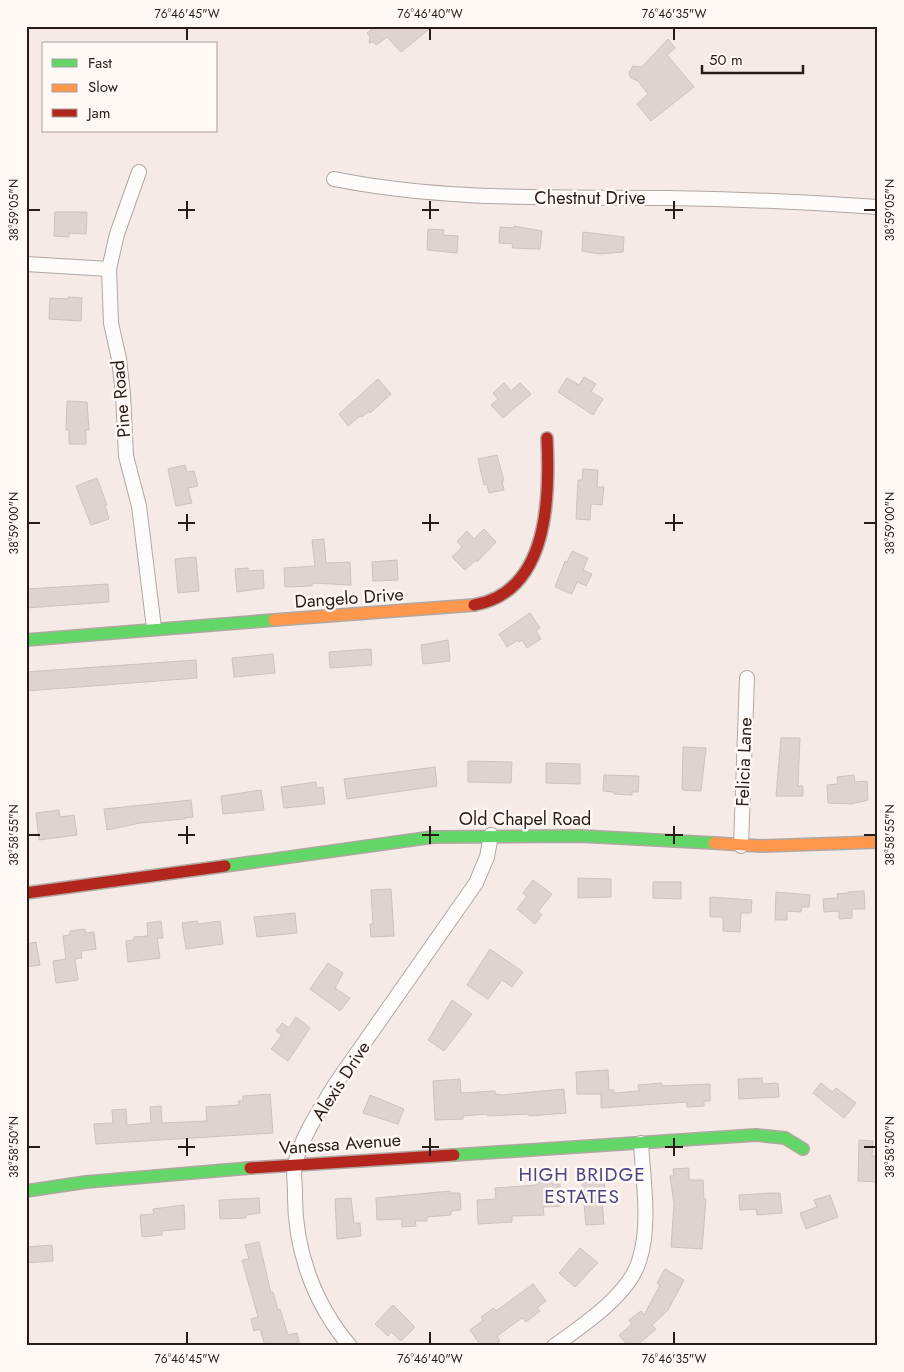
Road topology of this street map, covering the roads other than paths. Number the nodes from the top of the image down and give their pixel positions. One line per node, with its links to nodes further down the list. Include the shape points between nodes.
1 (139, 172): 5 (street, Pine Road, via 117,234)
2 (334, 179): 3 (street, Chestnut Drive, via 496,197 750,200)
3 (878, 207)
4 (26, 264): 5 (street)
5 (109, 269): 7 (street, Pine Road, via 111,323 123,394 126,456 139,506)
6 (547, 438): 7 (street, Dangelo Drive, via 549,461 545,519 536,550 522,576 497,598 482,604 452,608)
7 (154, 628): 8 (street, Dangelo Drive)
8 (26, 640)
9 (746, 678): 12 (street, Felicia Lane)
10 (491, 835): 12 (street, Old Chapel Road, via 635,838); 13 (street, Old Chapel Road, via 433,836); 16 (street, Alexis Drive, via 488,858 476,883 336,1084)
11 (878, 842): 12 (street, Old Chapel Road)
12 (741, 846)
13 (26, 893)
14 (641, 1143): 15 (street, Vanessa Avenue, via 768,1135 792,1140); 16 (street, Vanessa Avenue); 19 (street, via 644,1221 638,1265 616,1295)
15 (803, 1149)
16 (295, 1165): 17 (street, Vanessa Avenue, via 126,1178); 18 (street, Alexis Drive, via 298,1235 306,1265 321,1304)
17 (26, 1191)
18 (350, 1346)
19 (554, 1346)

